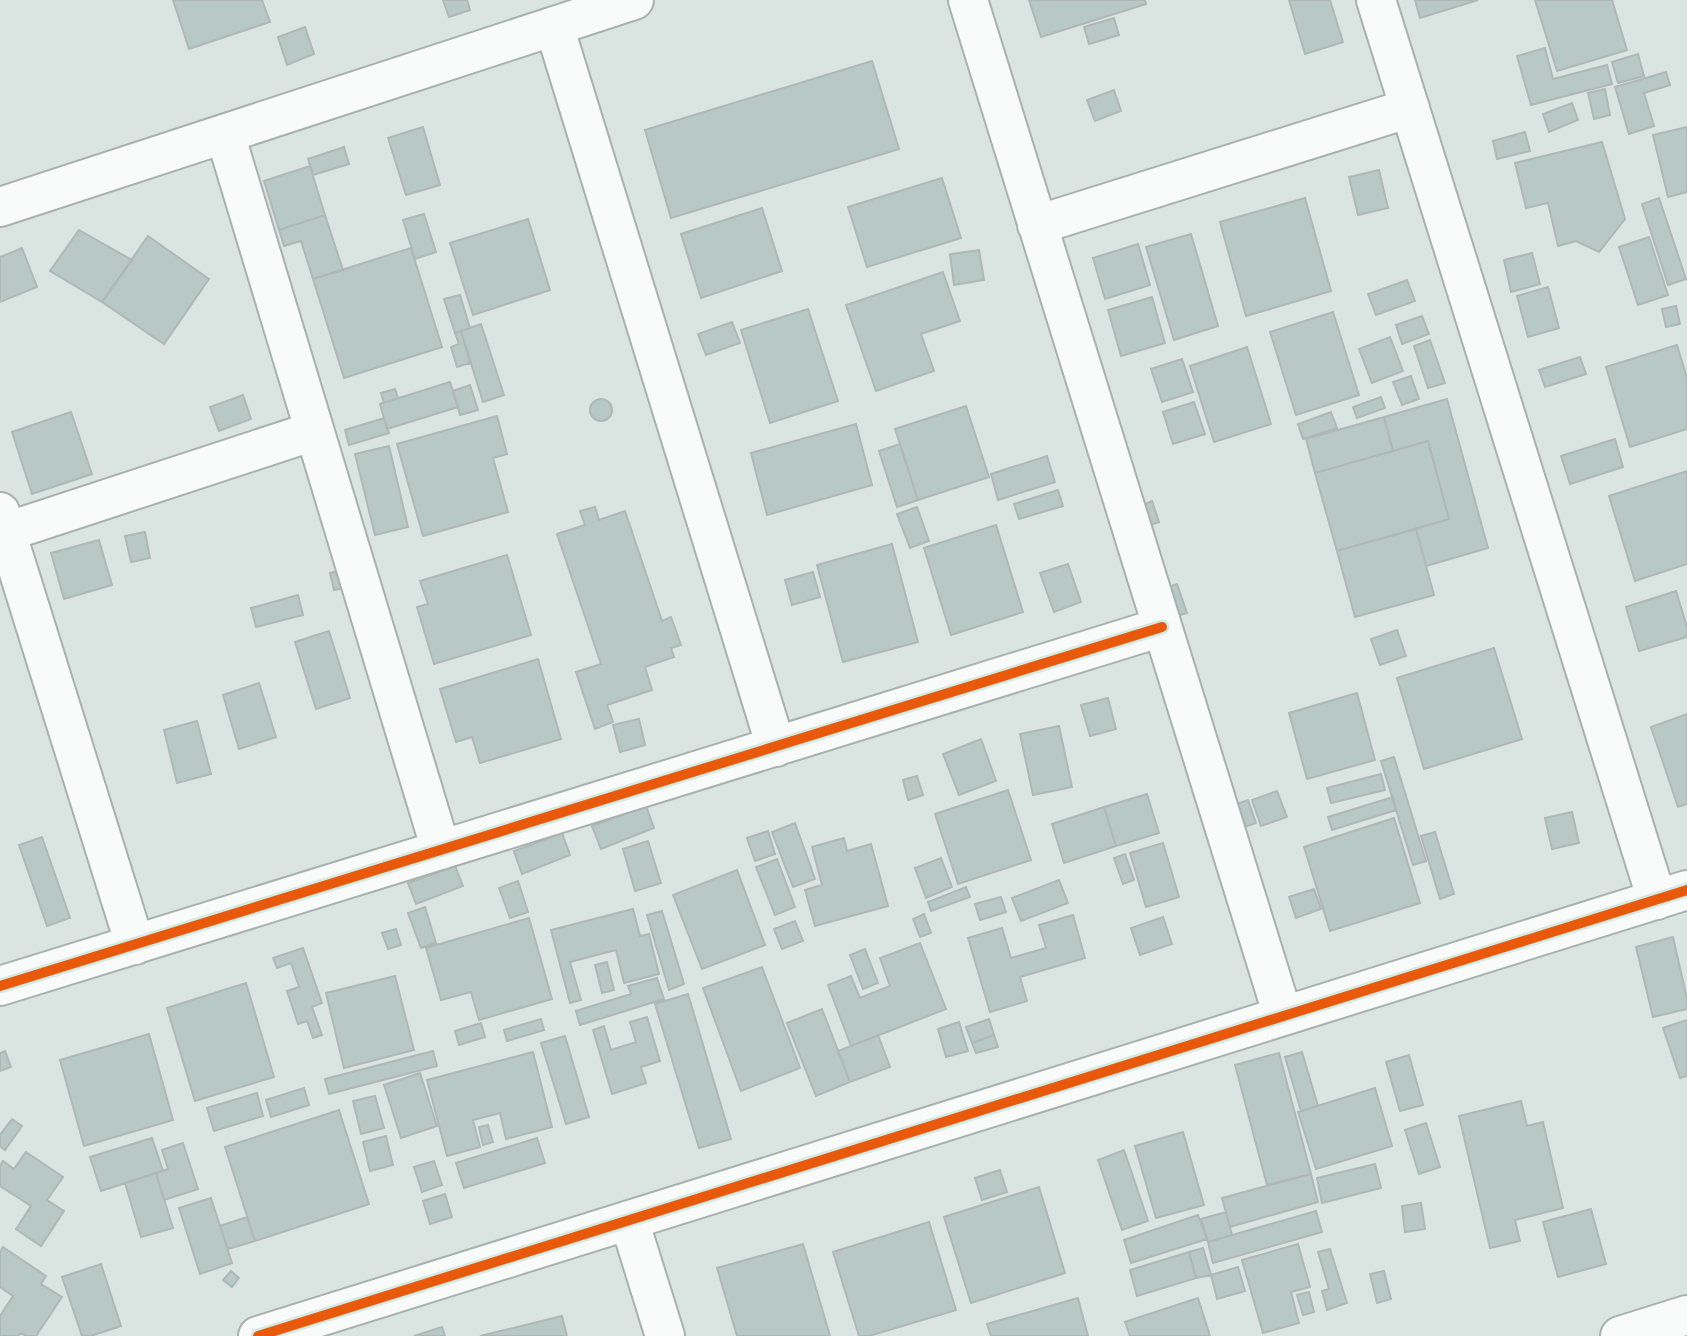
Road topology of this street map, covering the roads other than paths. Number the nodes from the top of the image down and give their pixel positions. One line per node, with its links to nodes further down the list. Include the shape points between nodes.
1 (634, 0): 4 (street)
2 (968, 0): 8 (street)
3 (1376, 0): 5 (street)
4 (554, 26): 6 (street); 12 (street)
5 (1410, 108): 8 (street); 14 (street)
6 (225, 134): 7 (street); 9 (street)
7 (0, 207)
8 (1037, 225): 11 (street)
9 (314, 430): 10 (street); 13 (street)
10 (3, 522): 15 (street)
11 (1162, 627): 12 (street); 17 (street)
12 (776, 747): 13 (street)
13 (441, 850): 15 (street)
14 (1672, 895): 17 (street)
15 (135, 945): 16 (street)
16 (0, 986)
17 (1283, 1016): 18 (street)
18 (629, 1220): 20 (street); 21 (street)
19 (1687, 1315): 22 (street)
20 (258, 1336)
21 (665, 1336)
22 (1620, 1336)

